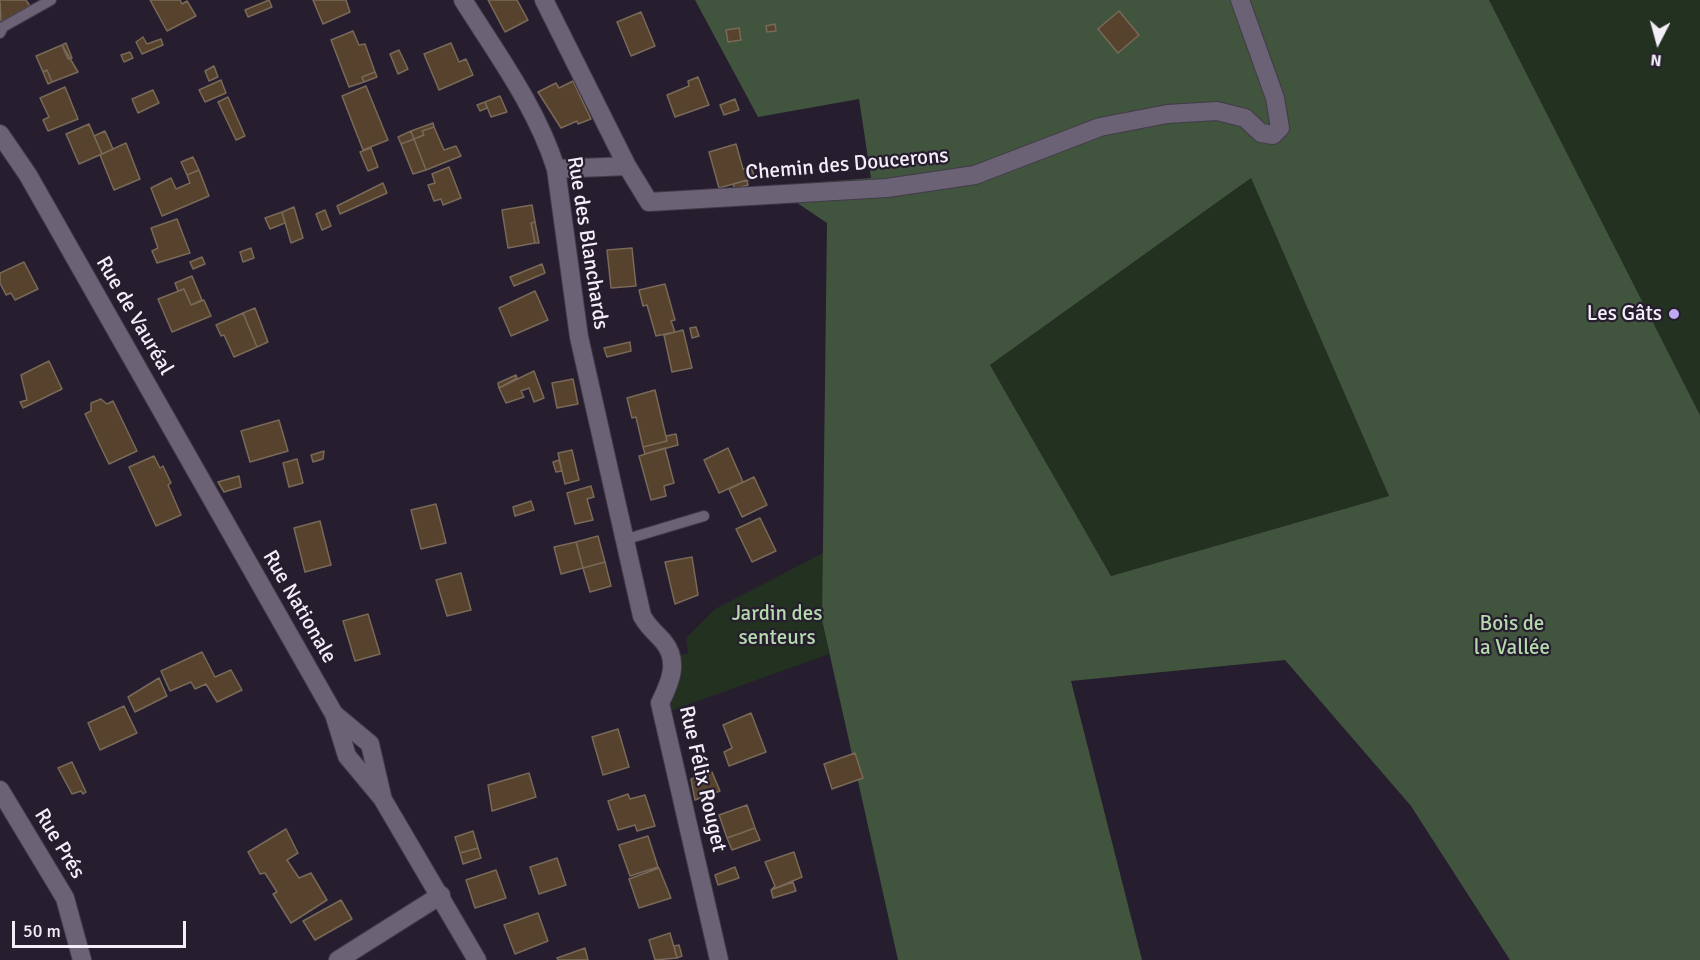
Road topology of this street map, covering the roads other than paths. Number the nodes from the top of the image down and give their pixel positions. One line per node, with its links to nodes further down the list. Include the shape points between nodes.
1 (51, 0): 5 (lane, via 3,27)
2 (463, 0): 8 (street, Rue des Blanchards, via 548,143)
3 (544, 0): 7 (street)
4 (1240, 0): 7 (street, Chemin des Doucerons, via 1275,98 1280,128 1273,135 1261,133 1245,118 1217,111 1167,114 1100,127 975,175 887,189 649,202)
5 (0, 33)
6 (0, 134): 11 (street, Rue de Vauréal, via 28,175)
7 (627, 166): 8 (street, Rue des Blanchards)
8 (556, 169): 9 (street, Rue des Blanchards, via 579,337)
9 (594, 407): 12 (street, Rue Félix Rouget)
10 (704, 516): 12 (lane)
11 (225, 522): 13 (street, Rue Nationale)
12 (627, 539): 20 (street, Rue Félix Rouget, via 642,616 648,628 664,642 671,658 673,671 660,703)
13 (334, 714): 15 (street, Rue Nationale, via 347,756); 15 (street, Rue Nationale, via 370,744)
14 (0, 790): 17 (street, Rue Prés, via 65,898)
15 (382, 798): 16 (street, Rue Nationale)
16 (441, 895): 18 (street); 19 (street, Rue Nationale)
17 (82, 960)
18 (338, 960)
19 (477, 960)
20 (719, 960)

